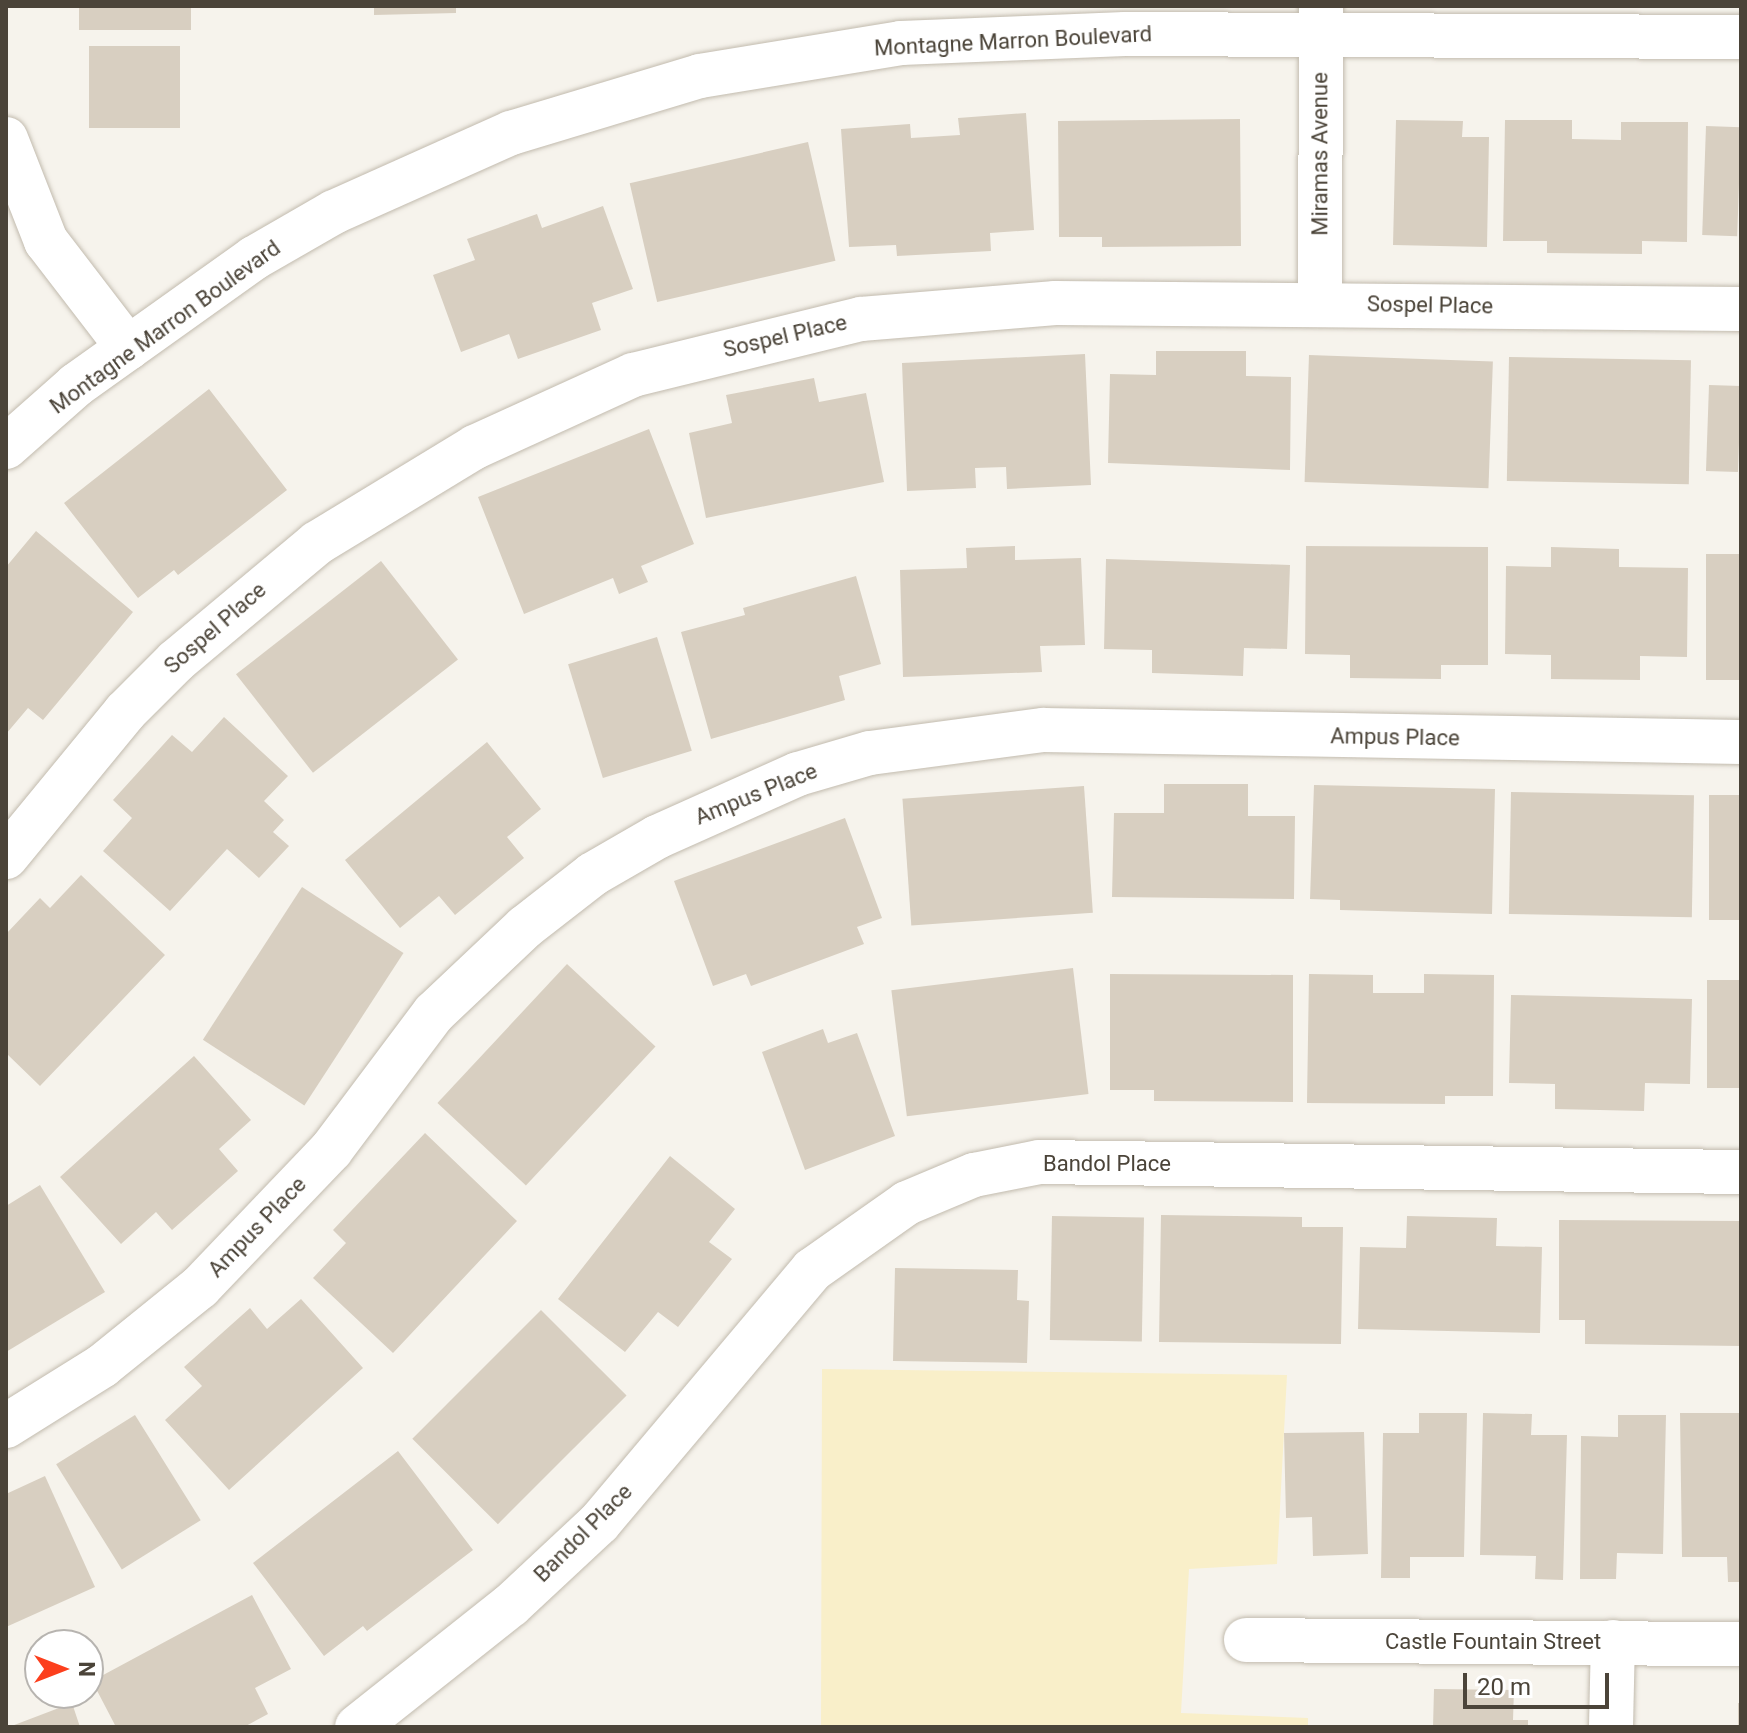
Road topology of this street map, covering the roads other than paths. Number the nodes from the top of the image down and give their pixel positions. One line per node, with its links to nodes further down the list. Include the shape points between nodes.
1 (1321, 20): 2 (street, Montagne Marron Boulevard, via 1442,40); 4 (street, Miramas Avenue); 6 (street, Montagne Marron Boulevard, via 901,43 757,65 616,97 424,168 334,212 254,258)
2 (1741, 37)
3 (6, 139): 6 (street, via 46,241)
4 (1320, 303): 5 (street, Sospel Place); 9 (street, Sospel Place, via 1055,303 861,319 633,375 562,404 385,498 259,590 125,712)
5 (1741, 309)
6 (128, 348): 7 (street, Montagne Marron Boulevard, via 76,385)
7 (6, 447)
8 (1741, 742): 11 (street, Ampus Place, via 1043,730 870,753 798,774 657,837 593,874 525,927 453,993 331,1150 200,1287 102,1366)
9 (6, 857)
10 (1741, 1172): 15 (street, Bandol Place, via 1039,1162 974,1175 907,1203 812,1270 599,1523 511,1605)
11 (6, 1426)
12 (1246, 1640): 13 (street, Castle Fountain Street)
13 (1613, 1642): 14 (street, Castle Fountain Street); 16 (street)
14 (1741, 1644)
15 (357, 1727)
16 (1611, 1727)

